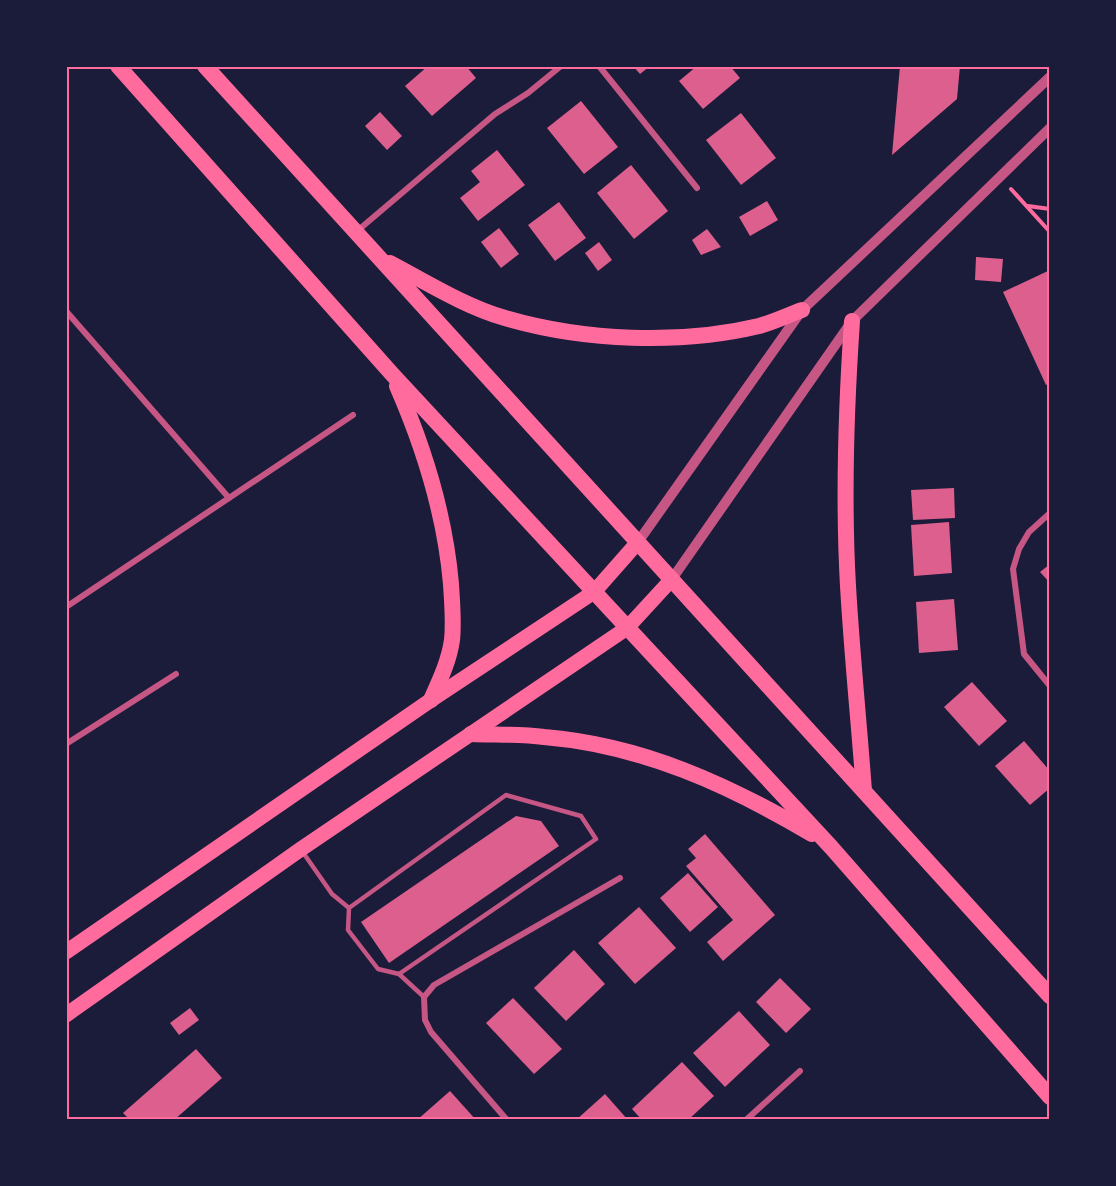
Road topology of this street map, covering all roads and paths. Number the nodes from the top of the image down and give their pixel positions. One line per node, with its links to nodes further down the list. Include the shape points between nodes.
1 (118, 66): 17 (highway)
2 (205, 66): 11 (highway)
3 (561, 66): 11 (street, via 495,114)
4 (598, 66): 8 (street)
5 (1050, 77): 15 (street)
6 (1050, 128): 7 (street)
7 (1000, 177): 9 (path); 16 (street)
8 (698, 188)
9 (1027, 206): 10 (path); 12 (path)
10 (1050, 209)
11 (355, 232): 13 (highway)
12 (1050, 232)
13 (378, 257): 15 (highway, via 504,318 599,336 664,338 728,332); 21 (highway)
14 (66, 310): 19 (street)
15 (802, 310): 21 (street)
16 (852, 321): 22 (street); 31 (highway, via 845,519)
17 (392, 374): 23 (highway); 28 (highway, via 427,460 449,566 452,638 447,664)
18 (353, 415): 19 (street)
19 (229, 498): 24 (street)
20 (1050, 513): 27 (street, via 1029,532 1013,569 1023,654)
21 (638, 542): 22 (highway); 23 (main road)
22 (672, 579): 25 (main road); 31 (highway)
23 (594, 592): 25 (highway); 28 (main road)
24 (66, 607)
25 (627, 628): 29 (main road); 32 (highway)
26 (176, 674): 30 (street)
27 (1050, 686)
28 (431, 700): 36 (main road)
29 (471, 734): 32 (highway, via 545,736 648,757 746,797); 33 (main road)
30 (66, 744)
31 (864, 791): 38 (highway)
32 (831, 847): 42 (highway)
33 (301, 849): 35 (lane, via 333,894); 40 (main road)
34 (620, 878): 39 (street, via 434,985)
35 (349, 908): 37 (lane, via 348,930 354,938 378,969); 37 (lane, via 506,795 581,816 596,839)
36 (66, 952)
37 (399, 974): 39 (lane)
38 (1050, 995)
39 (424, 997): 43 (street, via 425,1020 431,1032)
40 (66, 1015)
41 (800, 1071): 44 (street)
42 (1050, 1097)
43 (507, 1120)
44 (746, 1120)

